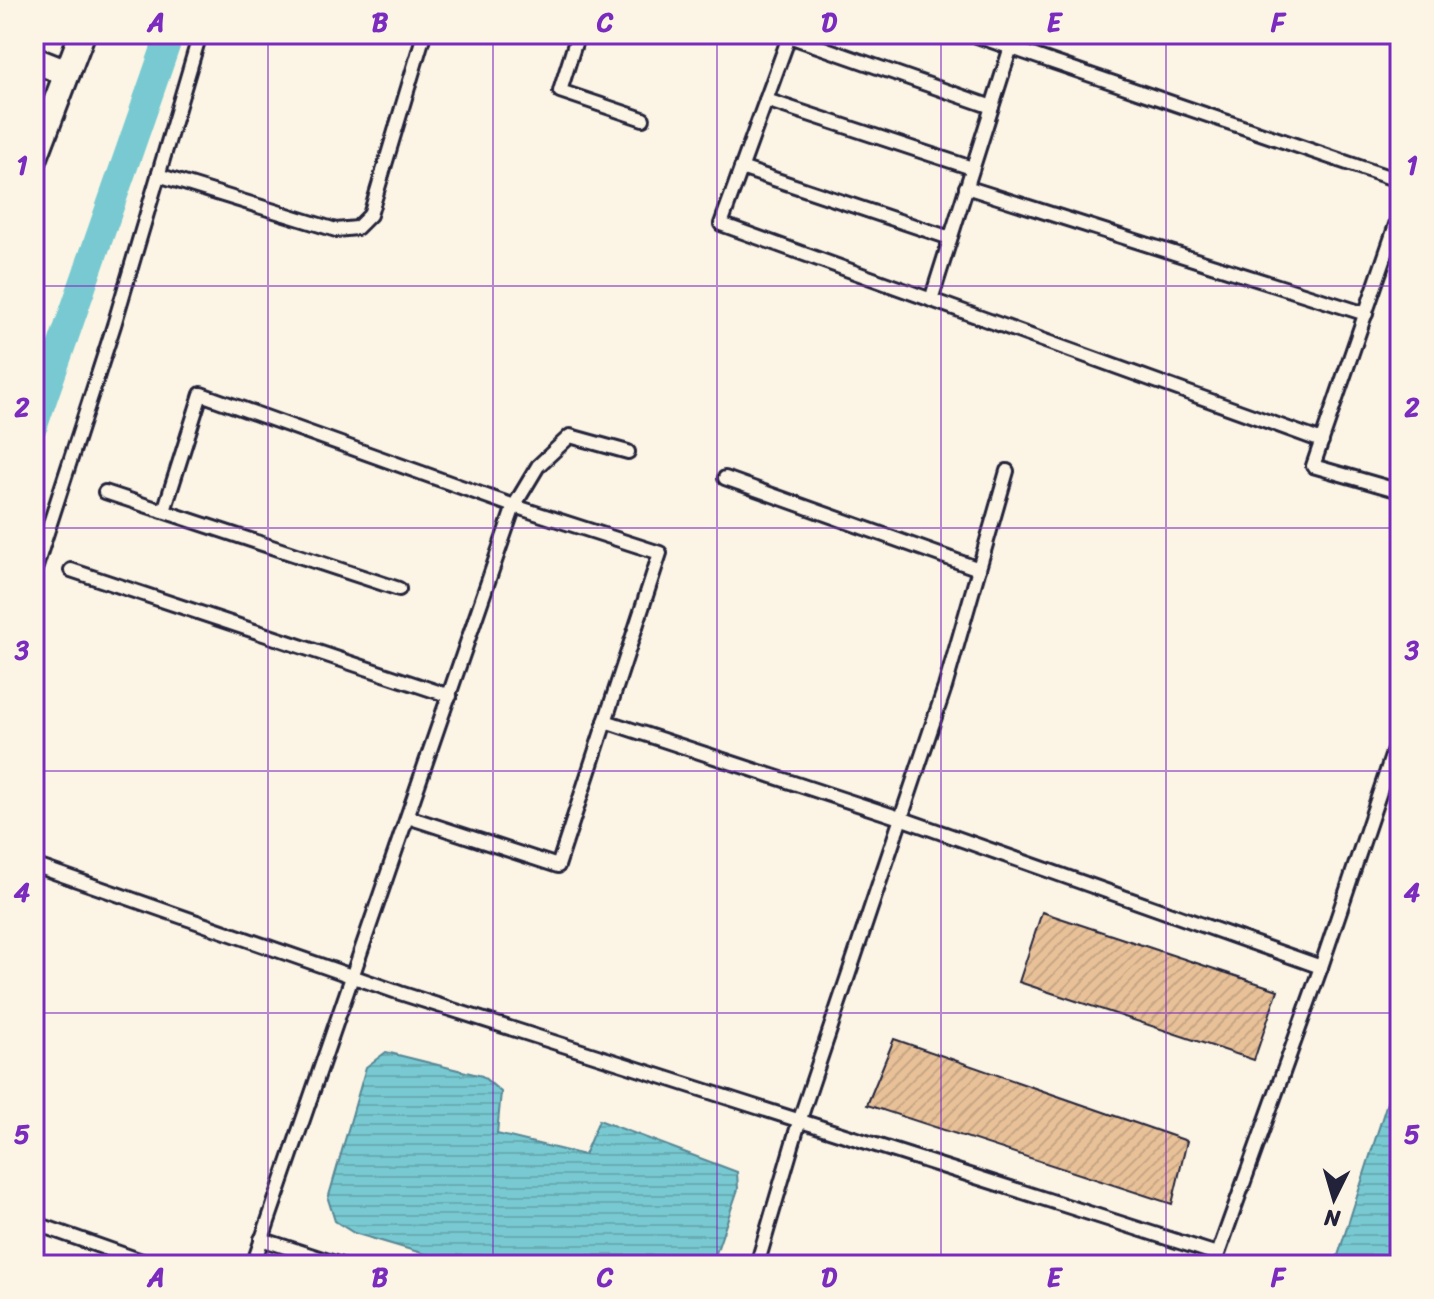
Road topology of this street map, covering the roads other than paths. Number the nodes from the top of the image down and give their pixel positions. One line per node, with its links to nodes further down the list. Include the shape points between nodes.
1 (82, 34): 10 (street)
2 (200, 34): 17 (lane)
3 (424, 34): 17 (lane, via 375,202 357,228 336,230)
4 (578, 34): 13 (lane, via 560,91)
5 (971, 34): 8 (lane)
6 (1015, 34): 8 (lane)
7 (790, 35): 11 (lane); 12 (lane)
8 (1011, 48): 12 (lane); 18 (lane)
9 (34, 60): 10 (street)
10 (67, 73): 14 (street)
11 (766, 100): 15 (lane); 16 (lane)
12 (992, 107): 16 (lane)
13 (643, 119)
14 (34, 160)
15 (741, 168): 21 (lane); 22 (lane, via 721,224)
16 (972, 168): 19 (lane)
17 (158, 175): 34 (lane)
18 (1400, 181)
19 (966, 187): 21 (lane); 23 (lane)
20 (1400, 213): 23 (lane)
21 (950, 238): 22 (lane)
22 (931, 300): 24 (lane)
23 (1366, 314): 24 (lane)
24 (1322, 441): 28 (lane, via 1313,466)
25 (628, 452): 30 (lane, via 570,436 538,466)
26 (1007, 471): 32 (lane)
27 (725, 478): 32 (lane)
28 (1400, 491)
29 (105, 492): 31 (lane)
30 (514, 506): 31 (lane, via 201,394); 36 (lane); 37 (lane, via 660,553)
31 (164, 511): 35 (lane)
32 (979, 569): 40 (lane)
33 (71, 570): 36 (lane)
34 (34, 573)
35 (399, 589)
36 (450, 696): 39 (lane)
37 (605, 721): 39 (lane, via 558,866); 40 (lane)
38 (1400, 732): 42 (lane)
39 (408, 817): 43 (lane)
40 (903, 819): 42 (lane); 44 (lane)
41 (34, 865): 43 (lane)
42 (1321, 967): 47 (lane)
43 (352, 973): 44 (lane); 46 (lane)
44 (799, 1122): 47 (lane); 52 (lane)
45 (34, 1223): 48 (lane)
46 (261, 1239): 50 (lane); 51 (lane)
47 (1216, 1259)
48 (120, 1260): 49 (lane)
49 (153, 1265)
50 (253, 1265)
51 (341, 1265)
52 (757, 1265)

